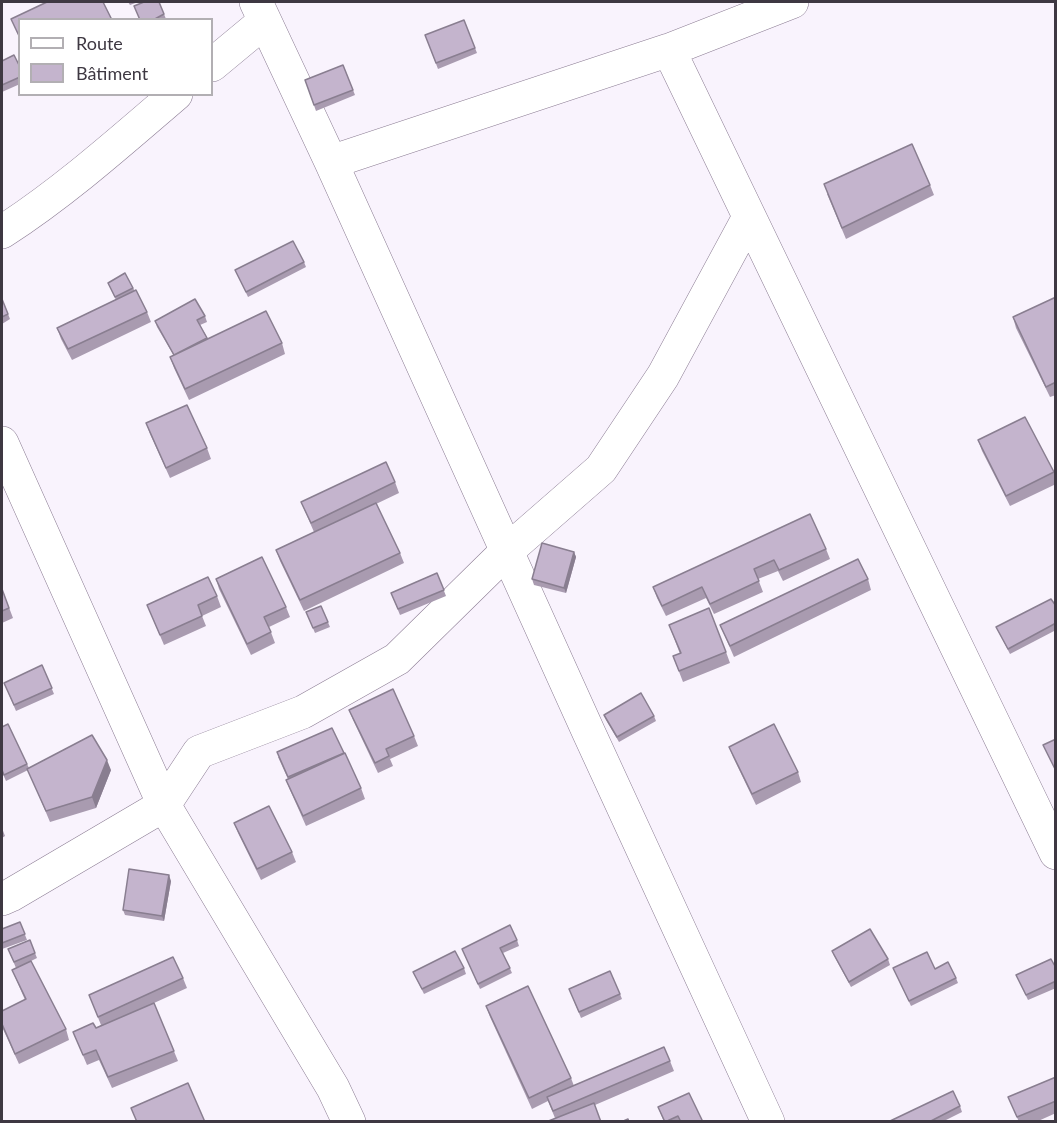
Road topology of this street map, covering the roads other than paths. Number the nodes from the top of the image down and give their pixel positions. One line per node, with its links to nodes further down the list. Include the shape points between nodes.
1 (792, 2): 3 (street)
2 (261, 11): 4 (street); 6 (street)
3 (669, 51): 6 (street); 7 (street)
4 (213, 64)
5 (174, 96): 8 (street, via 87,170)
6 (331, 162): 10 (street)
7 (749, 217): 10 (street, via 663,376 601,469); 12 (street)
8 (2, 232)
9 (2, 443): 11 (street)
10 (507, 551): 11 (street, via 397,659 303,712 199,752); 15 (street)
11 (164, 805): 13 (street); 14 (street, via 333,1088)
12 (1056, 853)
13 (2, 899)
14 (349, 1122)
15 (768, 1122)

